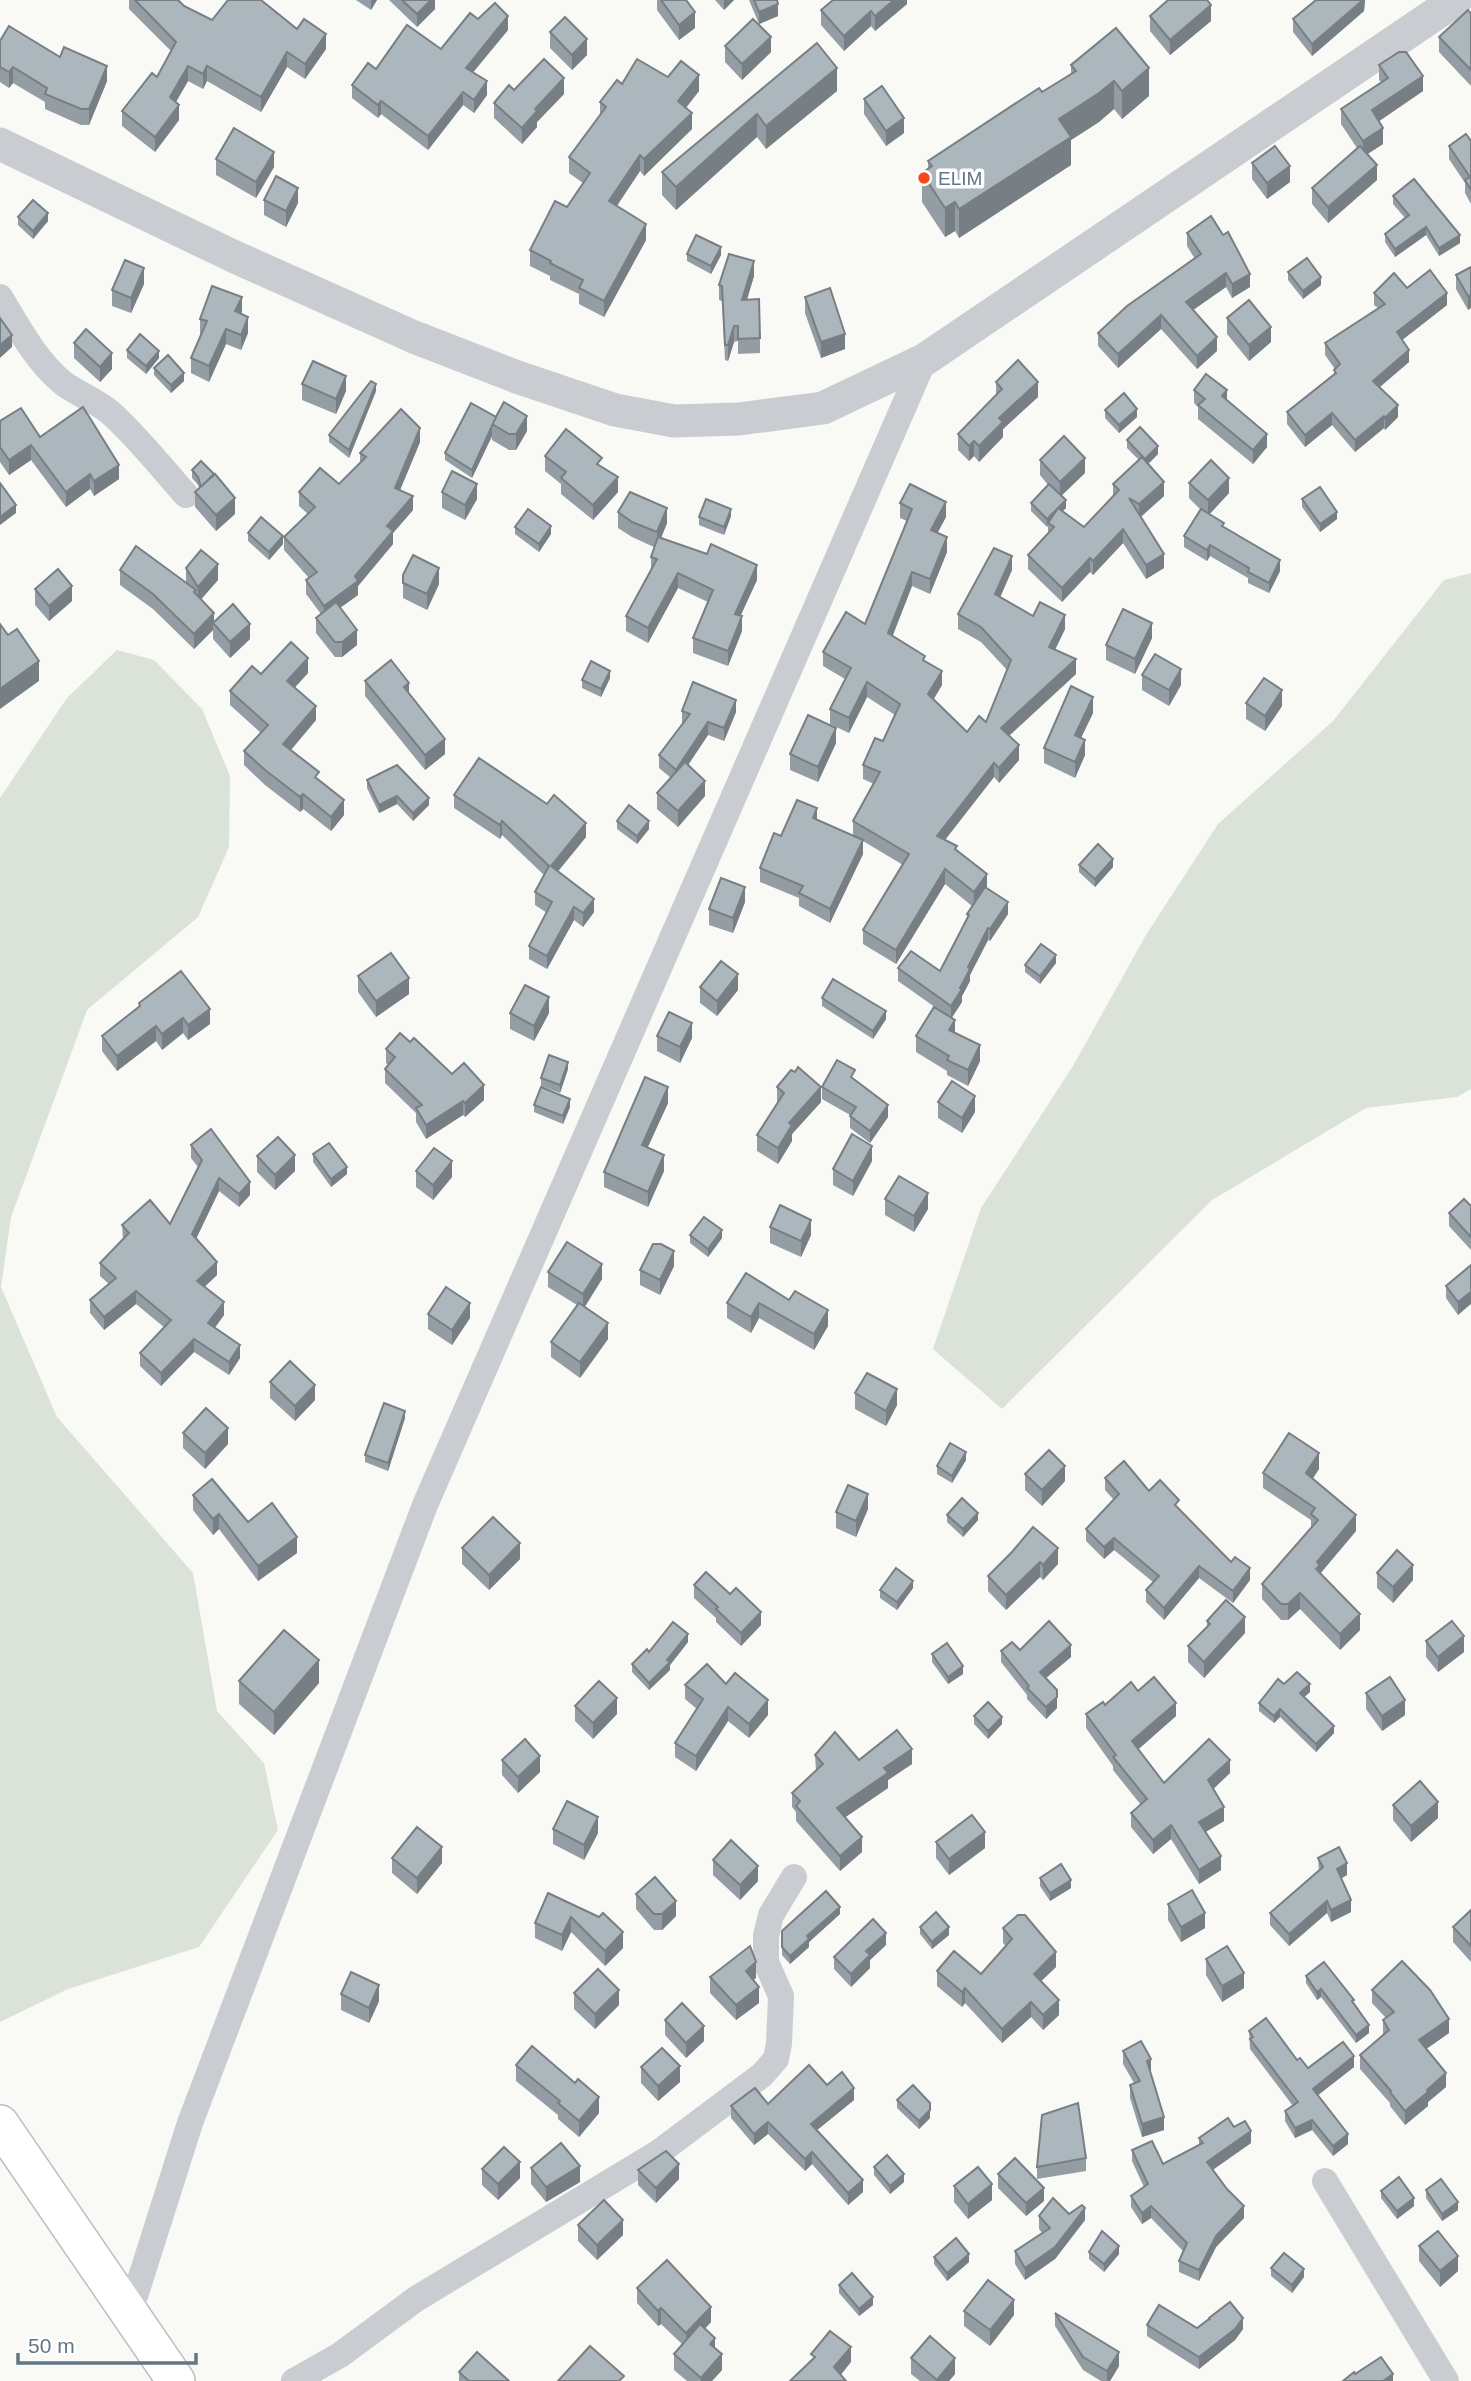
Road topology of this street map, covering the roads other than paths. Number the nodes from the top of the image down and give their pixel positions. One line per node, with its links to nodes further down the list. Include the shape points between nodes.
1 (1456, 0): 4 (street)
2 (0, 144): 4 (street, via 414,337 615,410 674,421 739,419 823,408)
3 (0, 297): 5 (street, via 52,373 100,404)
4 (924, 360): 9 (street, via 425,1504 190,2123)
5 (186, 495)
6 (794, 1877): 11 (street, via 771,1915 766,1936 766,1962 781,1996 776,2059 762,2075 658,2153 416,2299 340,2355)
7 (0, 2124): 9 (main road)
8 (1325, 2181): 12 (street)
9 (129, 2315): 10 (main road)
10 (176, 2381)
11 (294, 2381)
12 (1446, 2381)

